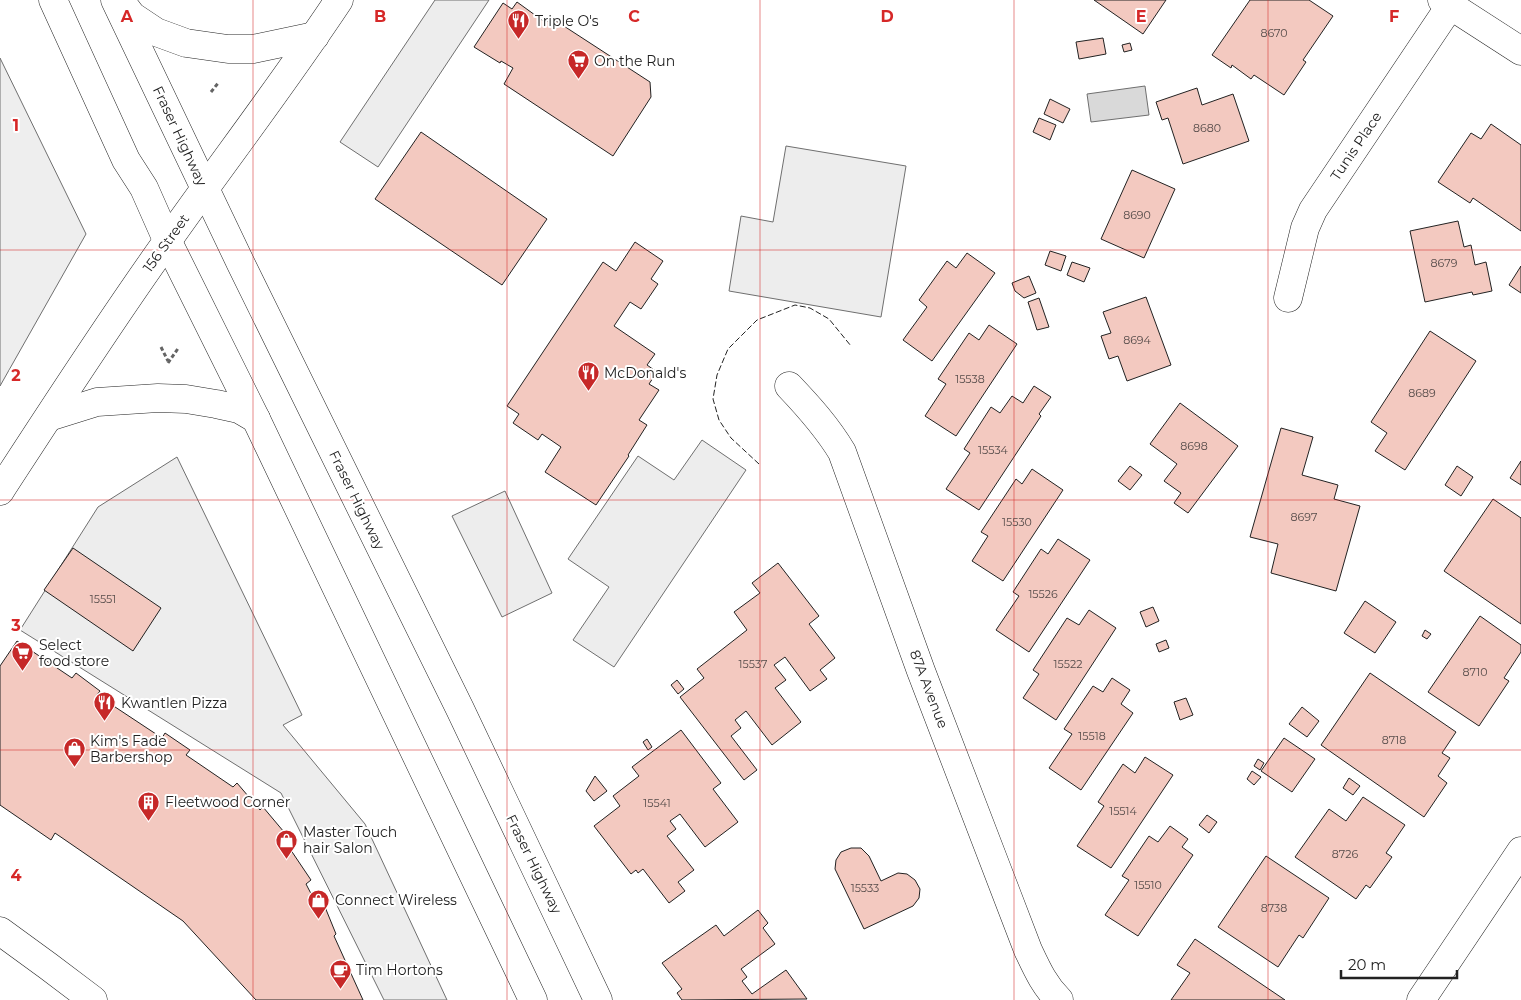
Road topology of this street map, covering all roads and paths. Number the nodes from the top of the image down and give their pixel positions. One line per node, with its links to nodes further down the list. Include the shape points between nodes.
1 (53, 0): 9 (main road, via 126,160 144,188)
2 (115, 0): 8 (main road, Fraser Highway)
3 (120, 0): 6 (main road, via 132,16 156,32 186,43 252,49)
4 (339, 0): 6 (main road, 156 Street)
5 (1446, 3): 7 (main road); 10 (main road, Tunis Place, via 1313,210 1305,228)
6 (315, 36): 8 (main road, 156 Street)
7 (1521, 51)
8 (205, 189): 9 (main road, 156 Street); 21 (main road, Fraser Highway, via 460,709)
9 (168, 240): 14 (main road, 156 Street); 15 (main road)
10 (1288, 298)
11 (162, 347): 12 (path, via 168,361)
12 (179, 347)
13 (789, 386): 22 (main road, 87A Avenue, via 816,414 842,452 921,671 1028,950 1049,990)
14 (49, 417): 15 (main road, via 97,402 158,398 216,404 239,409); 16 (main road, 156 Street)
15 (256, 419): 20 (main road)
16 (0, 491)
17 (1521, 851): 23 (main road)
18 (0, 932): 19 (main road)
19 (93, 1000)
20 (533, 1000)
21 (598, 1000)
22 (1059, 1000)
23 (1421, 1000)

